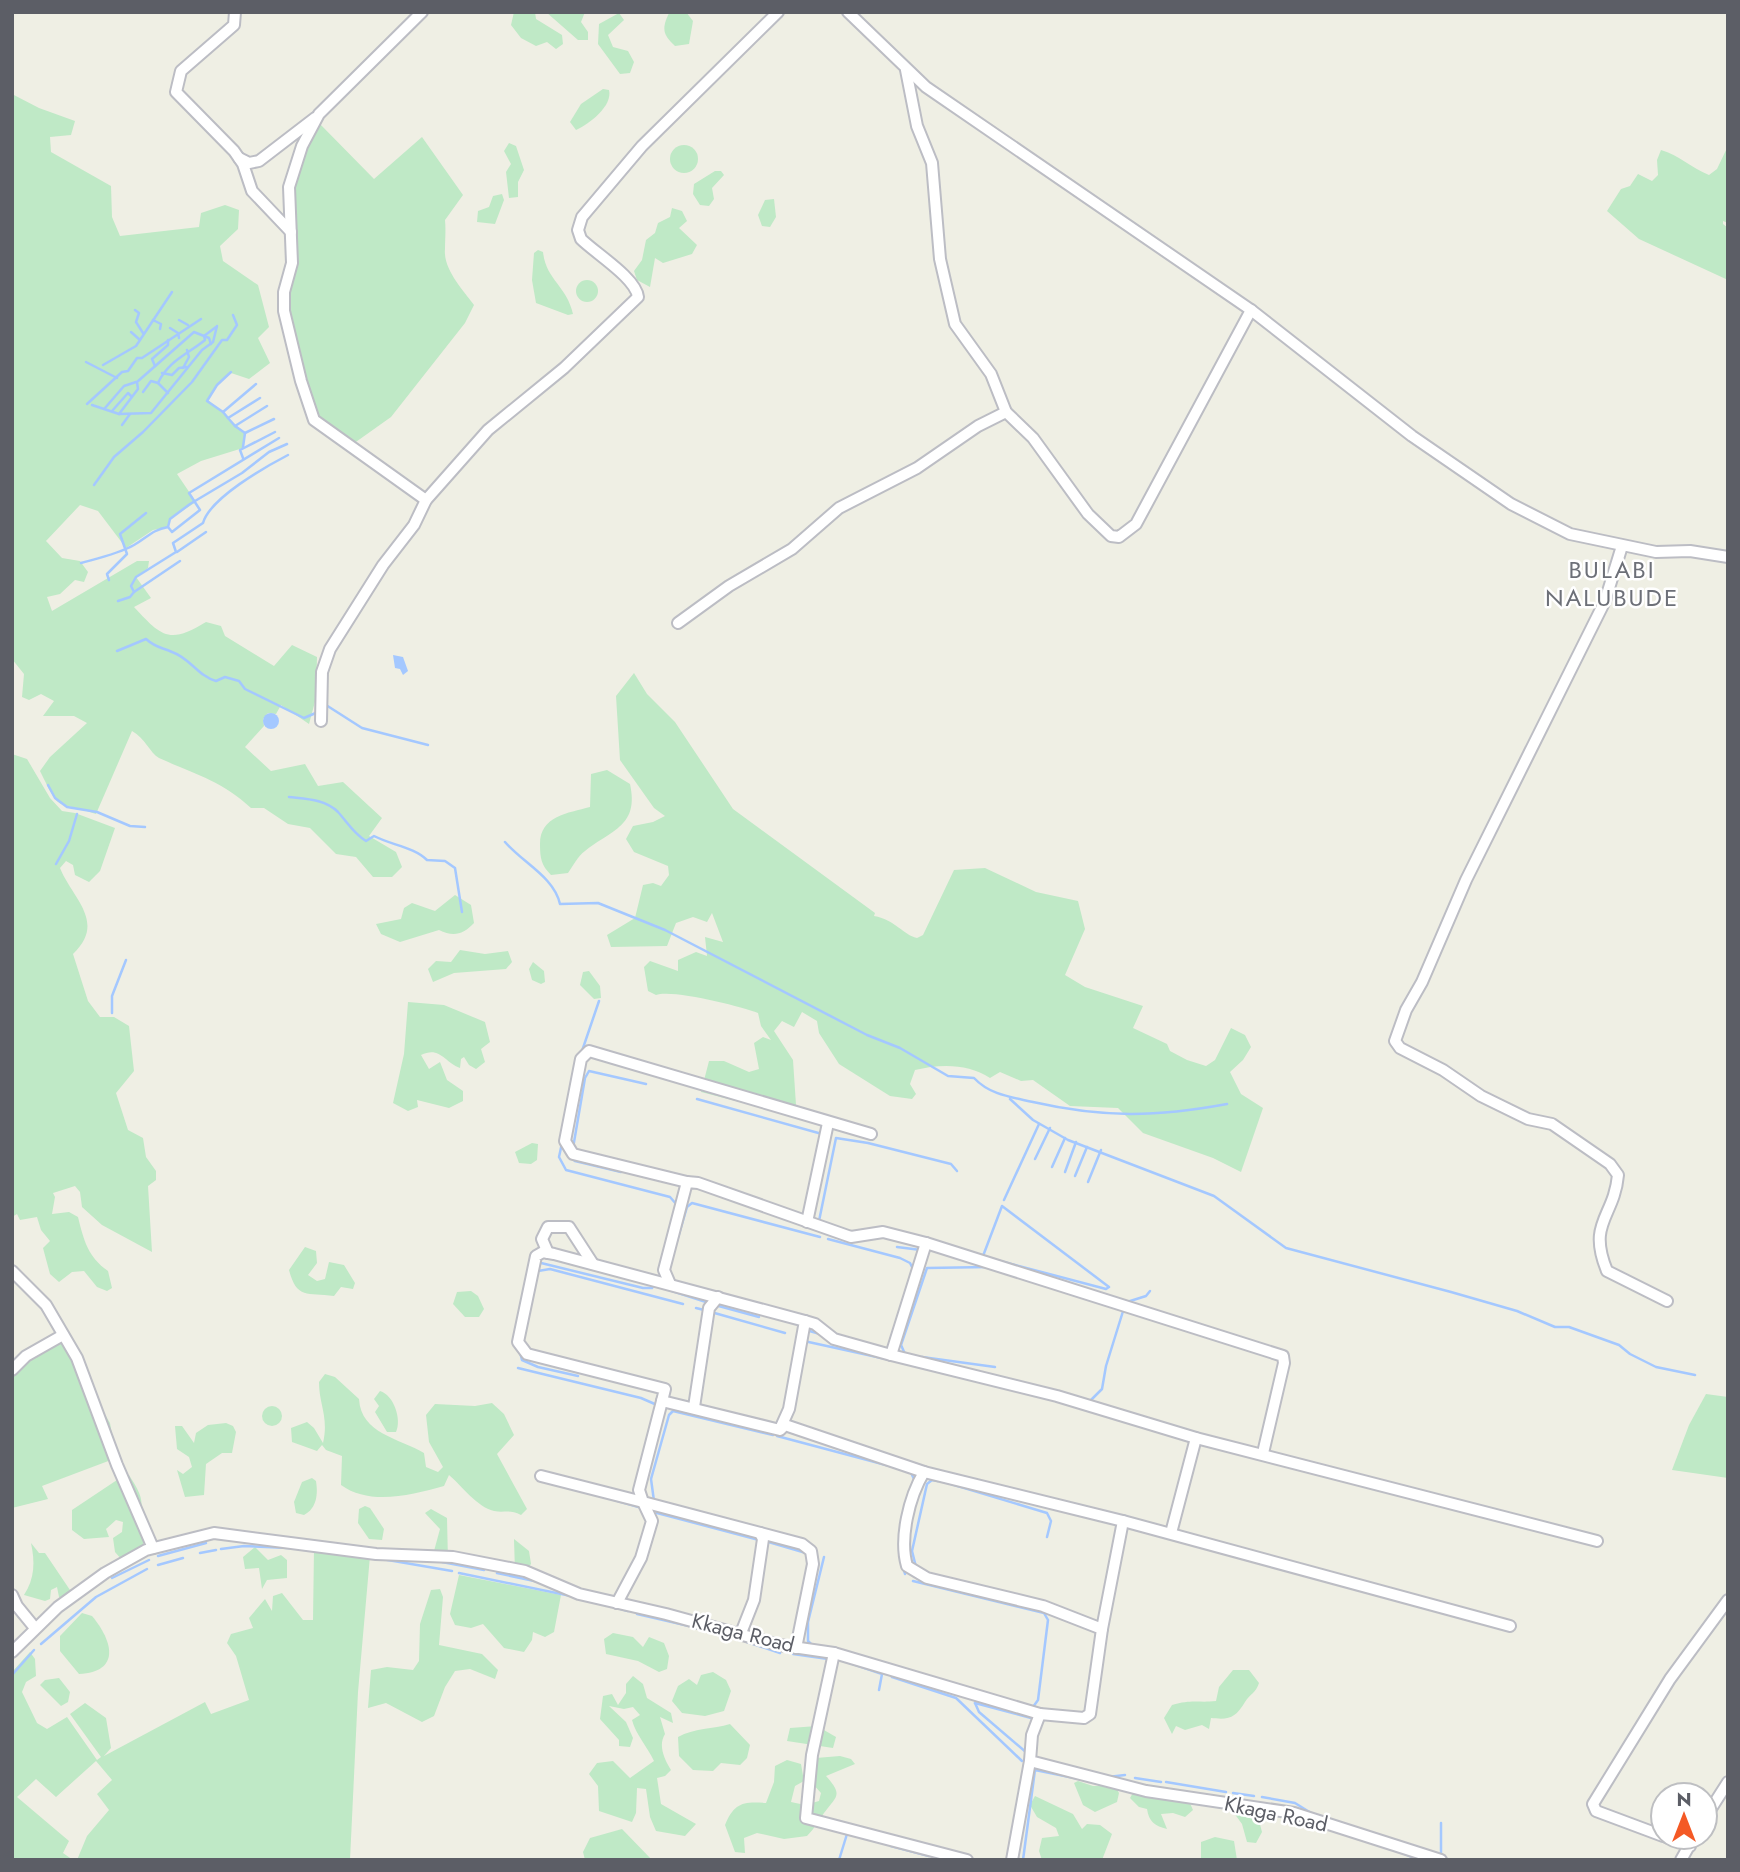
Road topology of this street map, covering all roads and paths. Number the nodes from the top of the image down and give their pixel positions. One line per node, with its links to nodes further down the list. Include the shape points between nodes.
1 (235, 12): 7 (street, via 234,25 181,71 176,92)
2 (422, 12): 6 (street)
3 (778, 12): 11 (street, via 642,146 582,217 581,239 637,289 638,297 488,430)
4 (848, 12): 5 (street)
5 (906, 69): 9 (street); 10 (street, via 917,125 932,163 939,252 955,324 991,374)
6 (317, 117): 7 (street, via 259,161); 8 (street, via 293,171)
7 (239, 158): 8 (street, via 252,191)
8 (291, 232): 11 (street, via 292,262 284,311 314,420)
9 (1251, 310): 10 (street, via 1136,524 1119,537 1111,536 1088,513 1033,438); 12 (street, via 1412,436 1511,504 1570,534)
10 (1006, 412): 14 (street, via 964,434 917,468 839,508 792,550)
11 (426, 500): 15 (street, via 330,649 322,672)
12 (1622, 546): 13 (street); 28 (street, via 1605,601 1466,880 1395,1041 1481,1096 1528,1119 1552,1124 1610,1164 1618,1175 1616,1190 1598,1250 1607,1271)
13 (1728, 557)
14 (678, 622)
15 (321, 721)
16 (828, 1123): 17 (street); 18 (street, via 589,1051 581,1059 565,1141 573,1154); 19 (street)
17 (872, 1134)
18 (687, 1182): 19 (street); 23 (street)
19 (807, 1222): 20 (street, via 851,1237 883,1232)
20 (926, 1243): 31 (street); 37 (street, via 1283,1356)
21 (548, 1253): 22 (street); 22 (street, via 542,1239 548,1227 569,1227); 33 (street, via 536,1256 518,1342 527,1354 665,1389)
22 (593, 1264): 25 (street)
23 (664, 1270): 25 (street); 26 (street)
24 (12, 1271): 30 (street, via 46,1305)
25 (653, 1280): 26 (street)
26 (670, 1284): 27 (street)
27 (718, 1297): 29 (street); 34 (street, via 709,1308)
28 (1667, 1301)
29 (804, 1321): 31 (street, via 834,1339); 35 (street, via 789,1409)
30 (63, 1335): 32 (street, via 26,1356); 45 (street, via 77,1358)
31 (891, 1355): 36 (street, via 1057,1396)
32 (12, 1370)
33 (662, 1401): 34 (street); 40 (street, via 639,1490)
34 (694, 1407): 35 (street)
35 (780, 1430): 38 (street, via 785,1425)
36 (1196, 1437): 37 (street); 43 (street)
37 (1263, 1453): 44 (street)
38 (924, 1472): 41 (street); 51 (street, via 902,1550 907,1566 928,1578 1043,1606)
39 (541, 1476): 40 (street)
40 (642, 1502): 42 (street); 48 (street, via 652,1521 641,1558)
41 (1123, 1521): 43 (street); 51 (street)
42 (760, 1533): 52 (street, via 763,1539 754,1600); 53 (street, via 802,1544 811,1551 813,1564)
43 (1171, 1533): 49 (street)
44 (1597, 1541)
45 (153, 1548): 48 (street, Kkaga Road, via 214,1533 376,1554 453,1557 525,1571 579,1594); 50 (street, Kkaga Road, via 96,1579)
46 (12, 1595): 50 (street)
47 (1728, 1600): 58 (street, via 1670,1679 1593,1804 1596,1811)
48 (617, 1603): 52 (street, Kkaga Road)
49 (1510, 1626)
50 (36, 1628): 54 (street, Kkaga Road)
51 (1102, 1629): 56 (street, Kkaga Road, via 1090,1714 1084,1718)
52 (741, 1633): 53 (street, Kkaga Road)
53 (796, 1648): 55 (street, Kkaga Road)
54 (12, 1652)
55 (834, 1653): 56 (street, Kkaga Road); 59 (street, via 814,1744 806,1818)
56 (1040, 1714): 57 (street)
57 (1030, 1761): 60 (street); 61 (street, Kkaga Road, via 1146,1791 1294,1813)
58 (1649, 1830)
59 (967, 1860)
60 (1012, 1860)
61 (1441, 1860)

